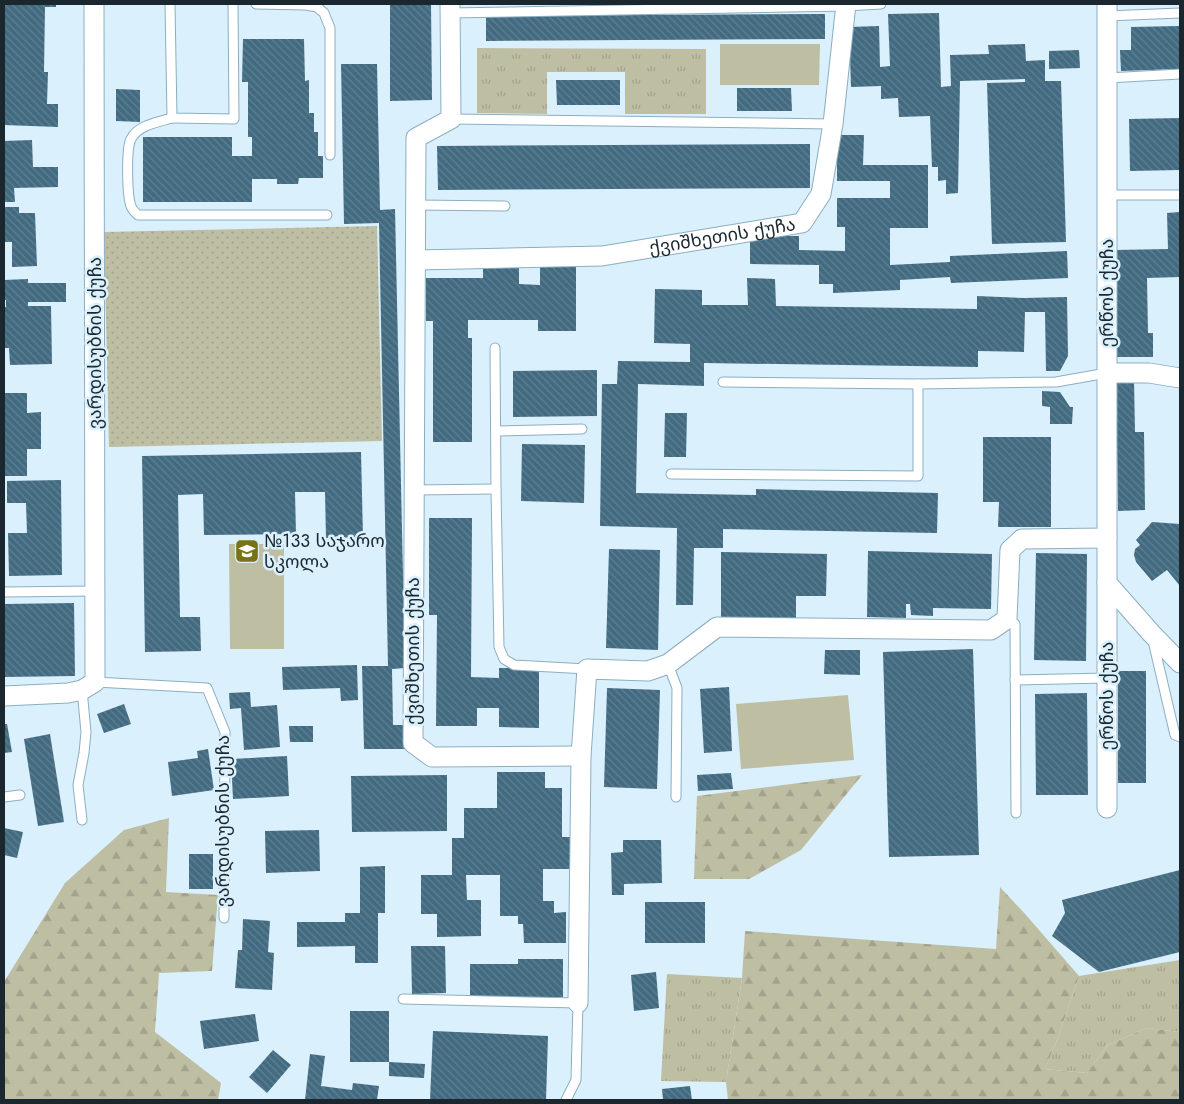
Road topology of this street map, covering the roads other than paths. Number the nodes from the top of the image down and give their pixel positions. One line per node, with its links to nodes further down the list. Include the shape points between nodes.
1 (94, 4): 34 (street, ვარდისუბნის ქუჩა)
2 (170, 4): 12 (lane)
3 (233, 4): 12 (lane, via 234,119)
4 (256, 4): 15 (lane, via 306,5 317,7 324,13 330,28)
5 (881, 4): 6 (lane)
6 (846, 5): 7 (lane); 14 (street, ქვიშხეთის ქუჩა)
7 (450, 8): 13 (street)
8 (1107, 10): 9 (lane); 11 (street, ერწოს ქუჩა)
9 (1180, 13)
10 (1180, 74): 11 (lane)
11 (1107, 78): 16 (street, ერწოს ქუჩა)
12 (172, 118): 20 (lane, via 152,123 131,138 128,148 129,198 131,209 138,215)
13 (451, 119): 14 (lane); 18 (street, ქვიშხეთის ქუჩა, via 416,138)
14 (833, 124): 21 (street, ქვიშხეთის ქუჩა, via 821,194 802,223 602,256)
15 (330, 155)
16 (1107, 195): 17 (lane); 23 (street, ერწოს ქუჩა)
17 (1180, 195)
18 (416, 205): 19 (lane); 21 (street, ქვიშხეთის ქუჩა)
19 (505, 206)
20 (327, 215)
21 (416, 260): 31 (street, ქვიშხეთის ქუჩა)
22 (495, 348): 28 (lane)
23 (1107, 373): 24 (street, via 1149,373); 26 (lane, via 1056,382); 32 (street, ერწოს ქუჩა)
24 (1180, 378)
25 (724, 382): 26 (lane)
26 (918, 384): 29 (lane, via 918,476)
27 (582, 429): 28 (lane)
28 (496, 430): 30 (lane)
29 (671, 474)
30 (496, 489): 31 (lane); 40 (lane, via 499,647 504,659 514,665)
31 (414, 490): 46 (street, ქვიშხეთის ქუჩა, via 413,743 432,757)
32 (1107, 538): 33 (street, ერწოს ქუჩა); 36 (street, via 1022,539 1010,550)
33 (1107, 583): 37 (street); 41 (street, ერწოს ქუჩა)
34 (95, 591): 35 (lane); 43 (street, ვარდისუბნის ქუჩა)
35 (4, 592)
36 (1007, 619): 39 (street, via 990,630 717,627); 42 (lane, via 1015,624)
37 (1151, 633): 38 (street); 45 (lane, via 1175,735)
38 (1180, 662)
39 (668, 664): 40 (street, via 648,671); 49 (lane, via 677,688)
40 (587, 669): 46 (street)
41 (1107, 678): 42 (lane); 50 (street, ერწოს ქუჩა)
42 (1015, 680): 51 (lane)
43 (89, 686): 44 (street, ვარდისუბნის ქუჩა, via 68,693); 52 (lane, via 78,785); 53 (lane, ვარდისუბნის ქუჩა, via 207,688 225,732)
44 (4, 696)
45 (1180, 737)
46 (581, 756): 55 (street)
47 (20, 795): 48 (lane)
48 (4, 797)
49 (676, 797)
50 (1107, 808)
51 (1016, 813)
52 (82, 820)
53 (224, 918)
54 (403, 999): 55 (lane)
55 (578, 1002): 56 (lane, via 576,1080)
56 (566, 1100)

